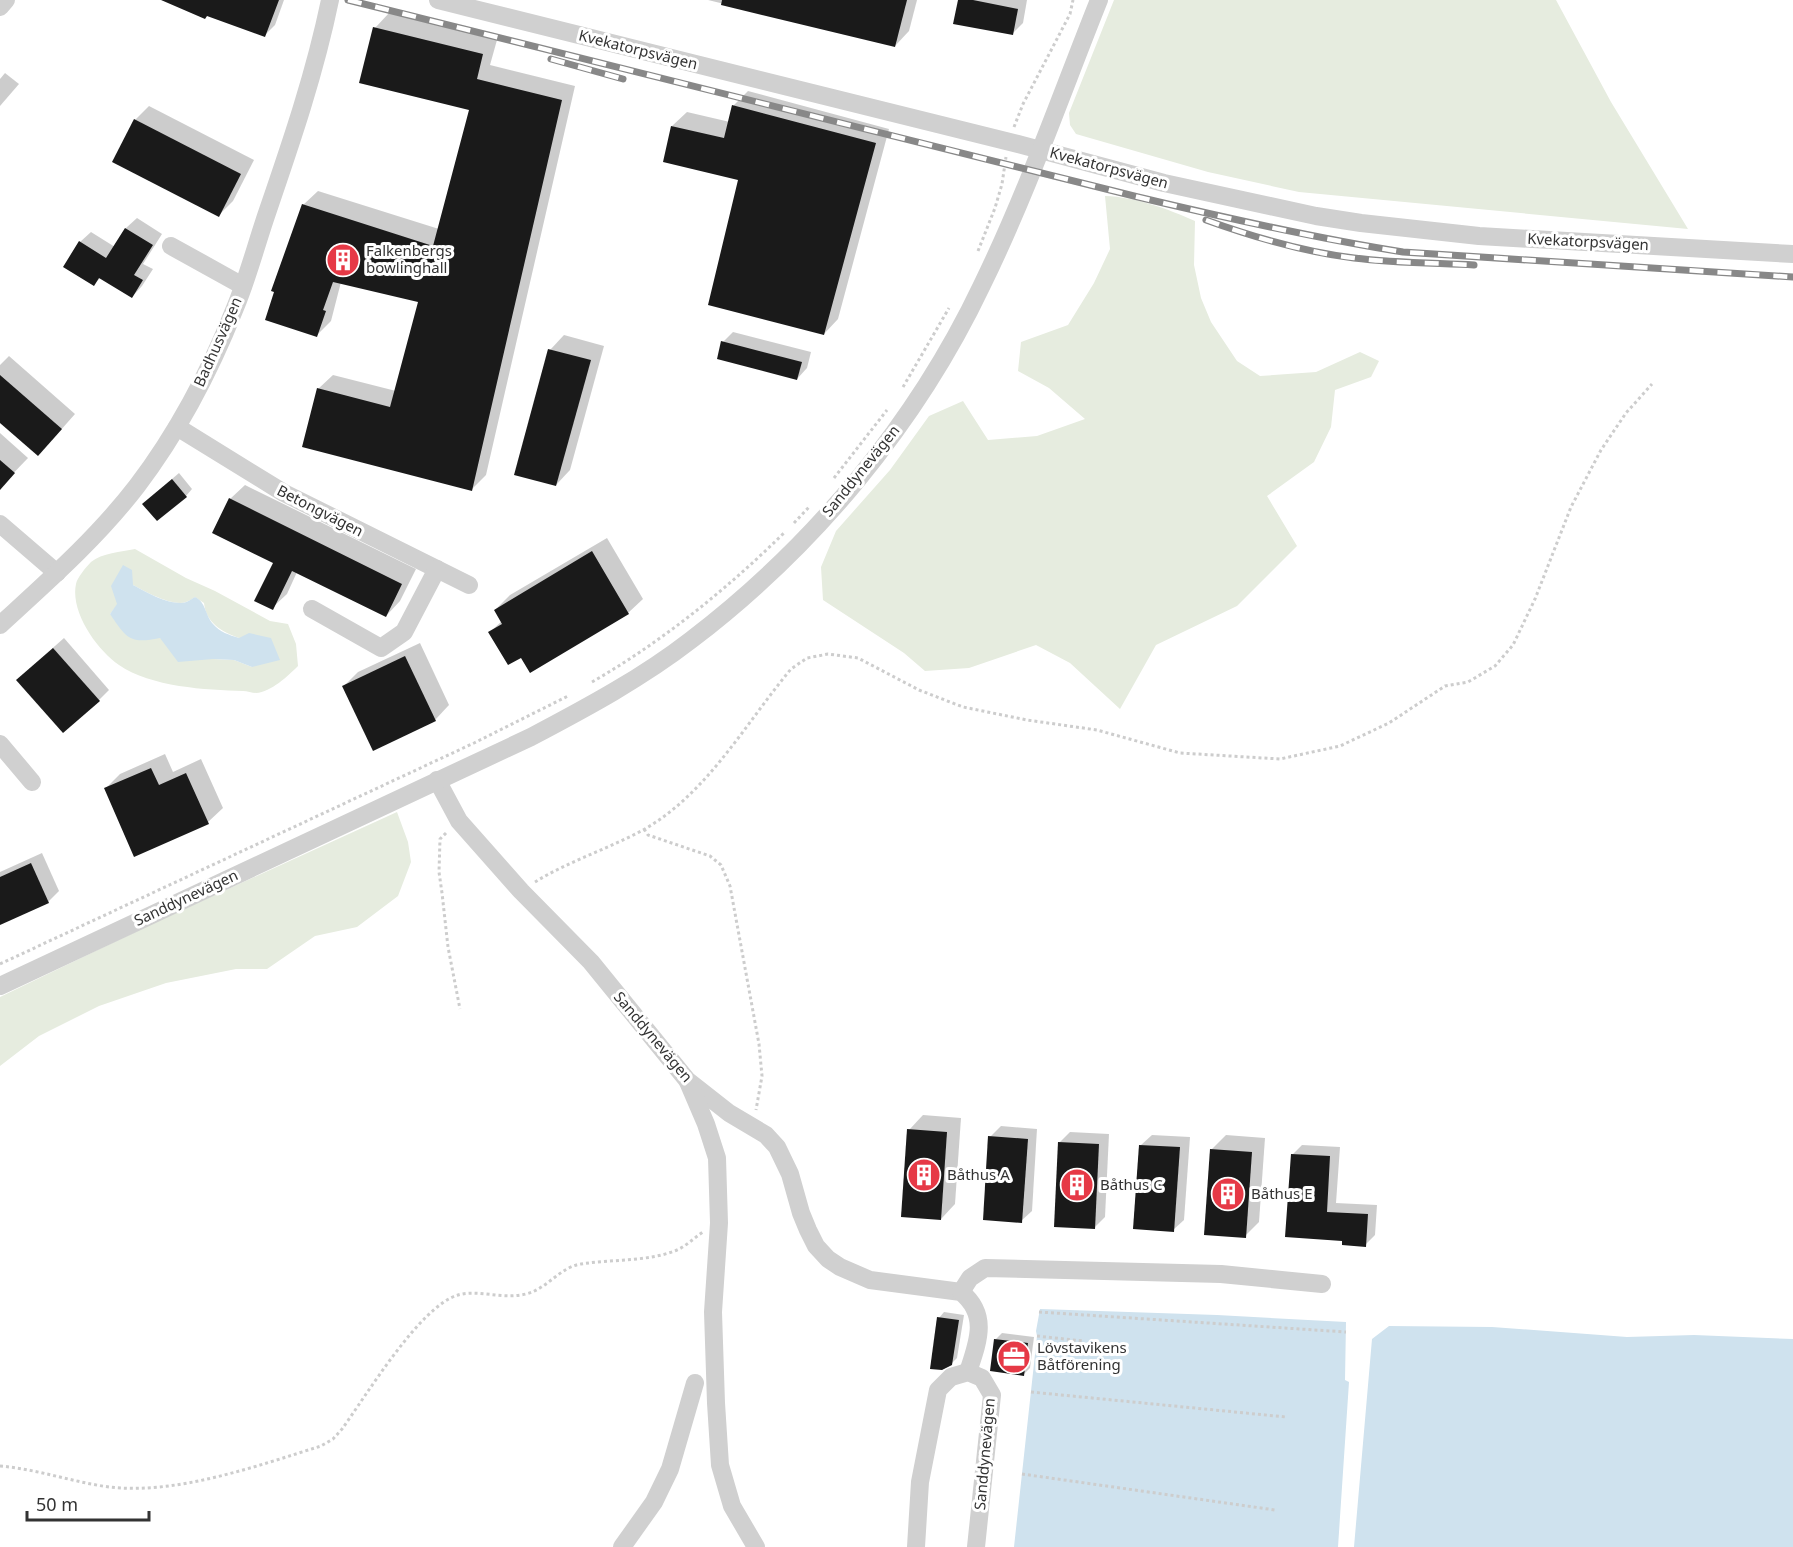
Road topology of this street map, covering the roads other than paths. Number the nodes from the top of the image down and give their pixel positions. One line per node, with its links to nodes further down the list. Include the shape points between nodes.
1 (6, 0): 5 (street)
2 (330, 0): 9 (street, Badhusvägen, via 298,123)
3 (438, 0): 6 (street, Kvekatorpsvägen)
4 (1099, 0): 6 (street, Sanddynevägen)
5 (0, 7)
6 (1040, 149): 8 (street, Kvekatorpsvägen, via 1164,183 1360,223 1479,236); 18 (street, Sanddynevägen, via 982,286 921,393 869,465 795,549 716,620 644,672 531,737)
7 (171, 246): 9 (street)
8 (1793, 254)
9 (243, 286): 10 (street, Badhusvägen, via 206,373)
10 (177, 427): 12 (street, Betongvägen, via 284,493); 13 (street, Badhusvägen, via 130,494)
11 (0, 524): 13 (street)
12 (437, 569): 14 (street, Betongvägen); 15 (street, via 404,632 381,648)
13 (57, 573): 16 (street, Badhusvägen)
14 (469, 585)
15 (312, 609)
16 (0, 625)
17 (0, 744): 19 (street)
18 (437, 780): 20 (street, Sanddynevägen); 21 (street, Sanddynevägen, via 459,821 591,962)
19 (32, 782)
20 (0, 986)
21 (687, 1080): 23 (street, Sanddynevägen, via 729,1113 766,1135 777,1147 808,1230 828,1259 870,1280); 27 (street, via 717,1158 719,1223 713,1312 720,1465 732,1506)
22 (1322, 1284): 23 (street, via 1221,1274 985,1268 970,1278)
23 (961, 1292): 24 (street, via 970,1300 979,1319)
24 (968, 1372): 28 (street, via 951,1377 939,1390 920,1482); 29 (street, Sanddynevägen, via 982,1378 992,1395)
25 (695, 1383): 26 (street, via 670,1469 654,1502)
26 (622, 1547)
27 (756, 1547)
28 (916, 1547)
29 (976, 1547)

